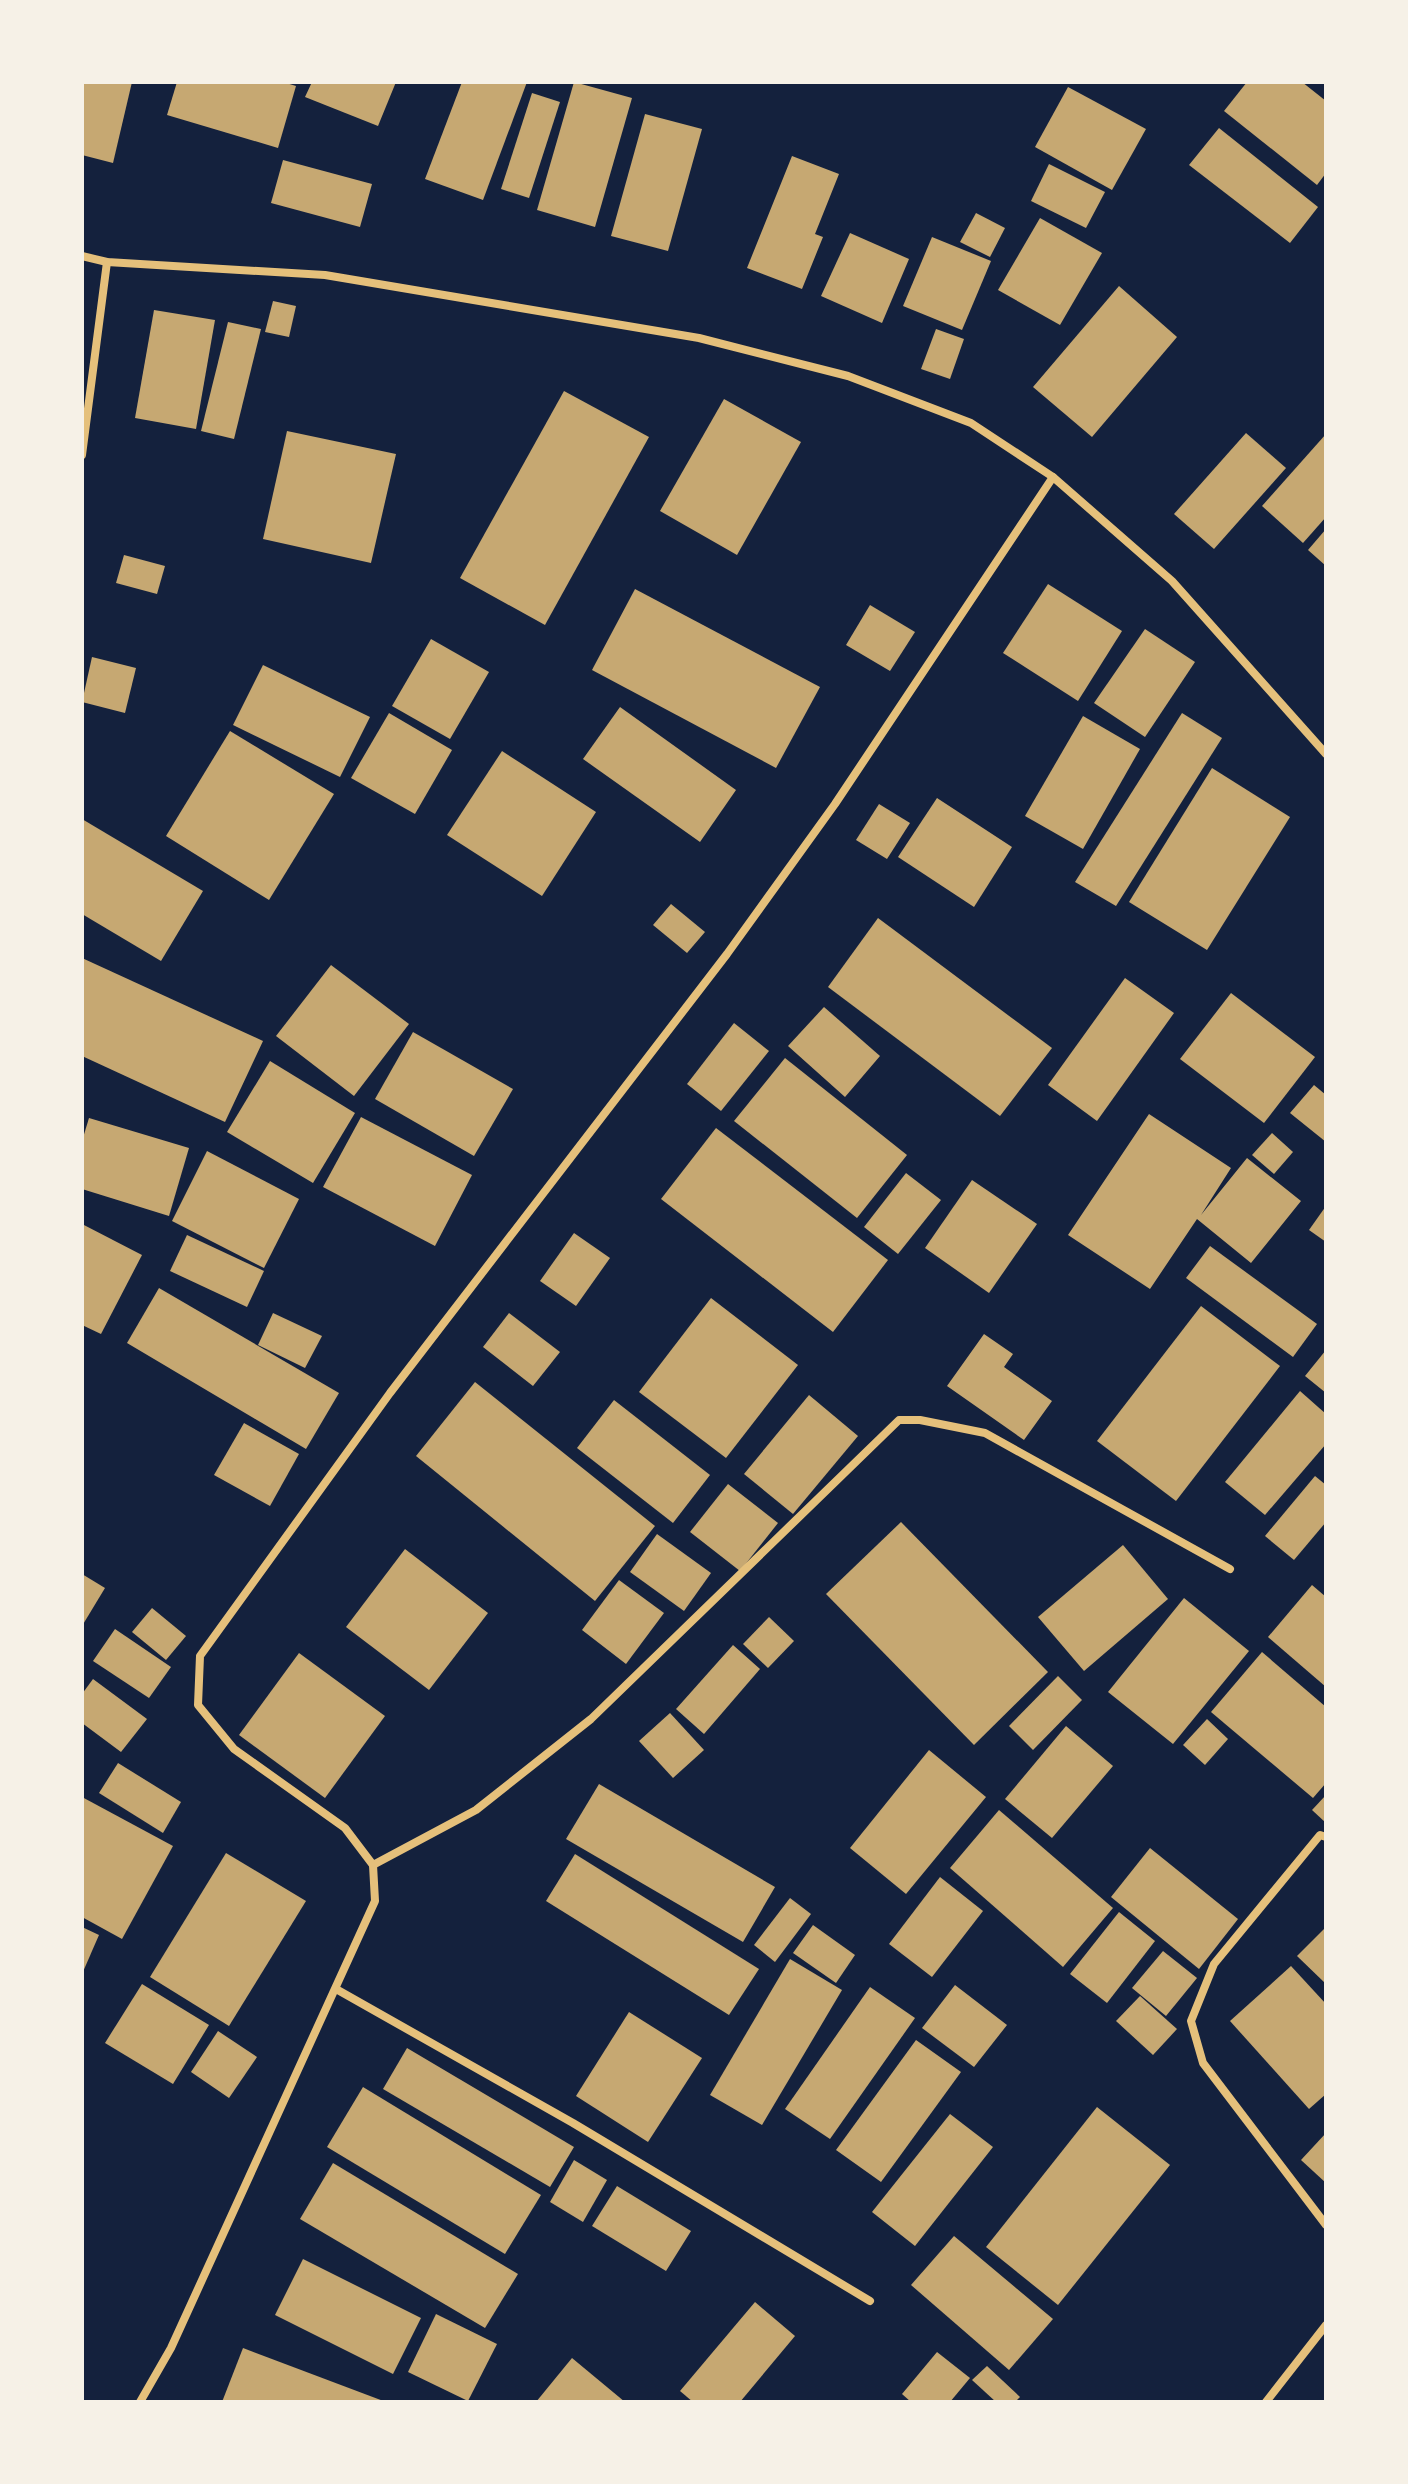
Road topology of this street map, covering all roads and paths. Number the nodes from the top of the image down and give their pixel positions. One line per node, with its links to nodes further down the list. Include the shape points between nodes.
1 (82, 256): 2 (street)
2 (107, 262): 3 (street); 4 (street, via 325,275 699,338 848,376 971,423)
3 (82, 455)
4 (1053, 477): 5 (street, via 1172,581); 8 (street, via 745,929 390,1393 200,1656 198,1705 234,1749 345,1828)
5 (1326, 754)
6 (1230, 1569): 8 (street, via 985,1433 899,1420 591,1719 476,1810)
7 (1326, 1837): 10 (street, via 1320,1835 1214,1964 1191,2021 1203,2063)
8 (373, 1865): 9 (street, via 375,1901)
9 (336, 1989): 11 (street); 13 (street, via 171,2348)
10 (1326, 2225)
11 (870, 2301)
12 (1326, 2325): 14 (street)
13 (140, 2402)
14 (1266, 2402)

